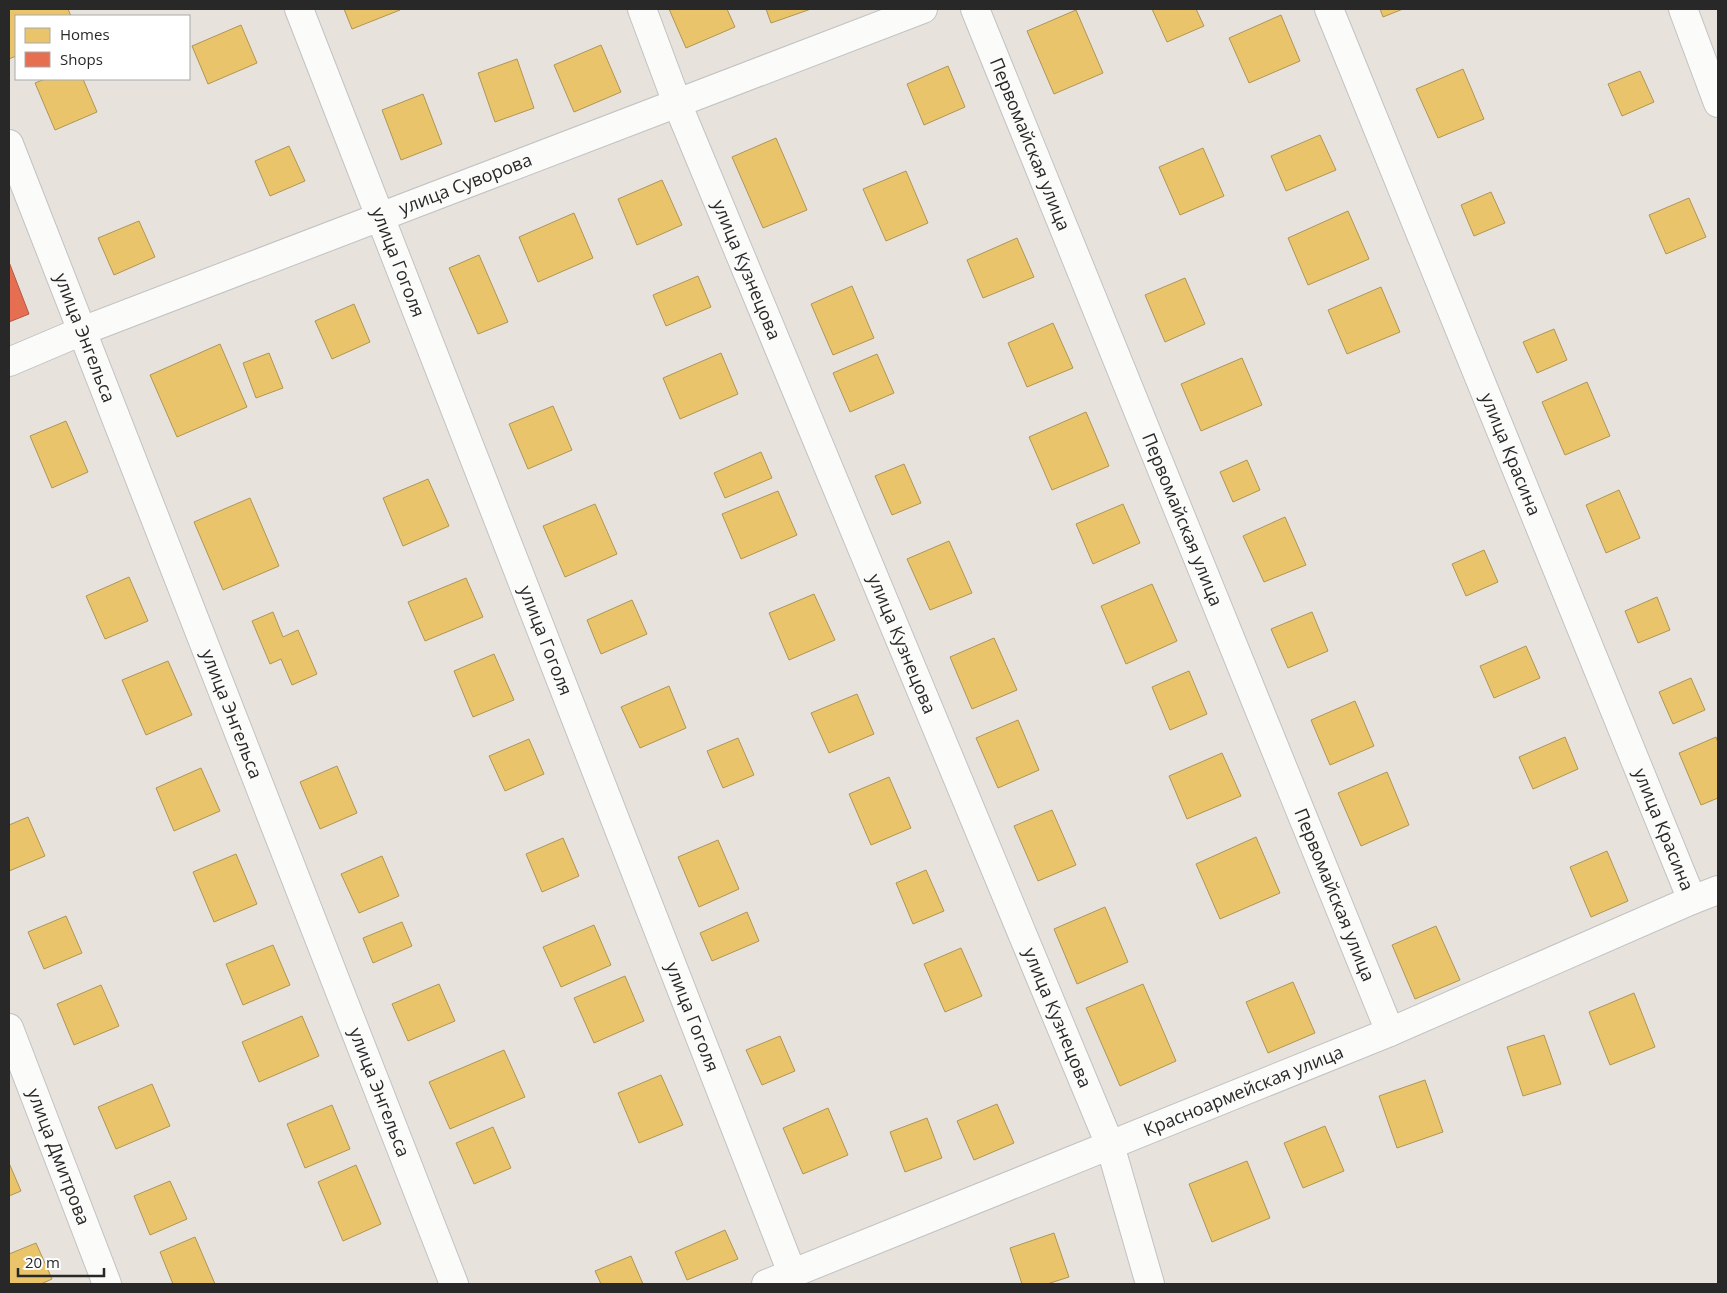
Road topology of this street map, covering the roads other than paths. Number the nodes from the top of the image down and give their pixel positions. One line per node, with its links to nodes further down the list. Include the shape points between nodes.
1 (299, 9): 10 (street, улица Гоголя)
2 (642, 9): 7 (street, улица Кузнецова)
3 (923, 9): 7 (street, улица Суворова)
4 (975, 9): 16 (street, Первомайская улица)
5 (1329, 9): 14 (street, улица Красина)
6 (1683, 9): 8 (street)
7 (677, 103): 10 (street, улица Суворова); 17 (street, улица Кузнецова)
8 (1718, 103)
9 (9, 144): 11 (street, улица Энгельса)
10 (381, 217): 11 (street, улица Суворова); 18 (street, улица Гоголя)
11 (82, 331): 12 (street, улица Суворова); 20 (street, улица Энгельса)
12 (9, 362)
13 (1718, 890): 14 (street, Красноармейская улица)
14 (1692, 900): 16 (street, Красноармейская улица)
15 (9, 1028): 19 (street, улица Дмитрова)
16 (1390, 1032): 17 (street, Красноармейская улица)
17 (1110, 1145): 18 (street, Красноармейская улица); 22 (street, улица Кузнецова)
18 (792, 1273): 21 (street, Красноармейская улица)
19 (108, 1284)
20 (454, 1284)
21 (766, 1284)
22 (1150, 1284)

